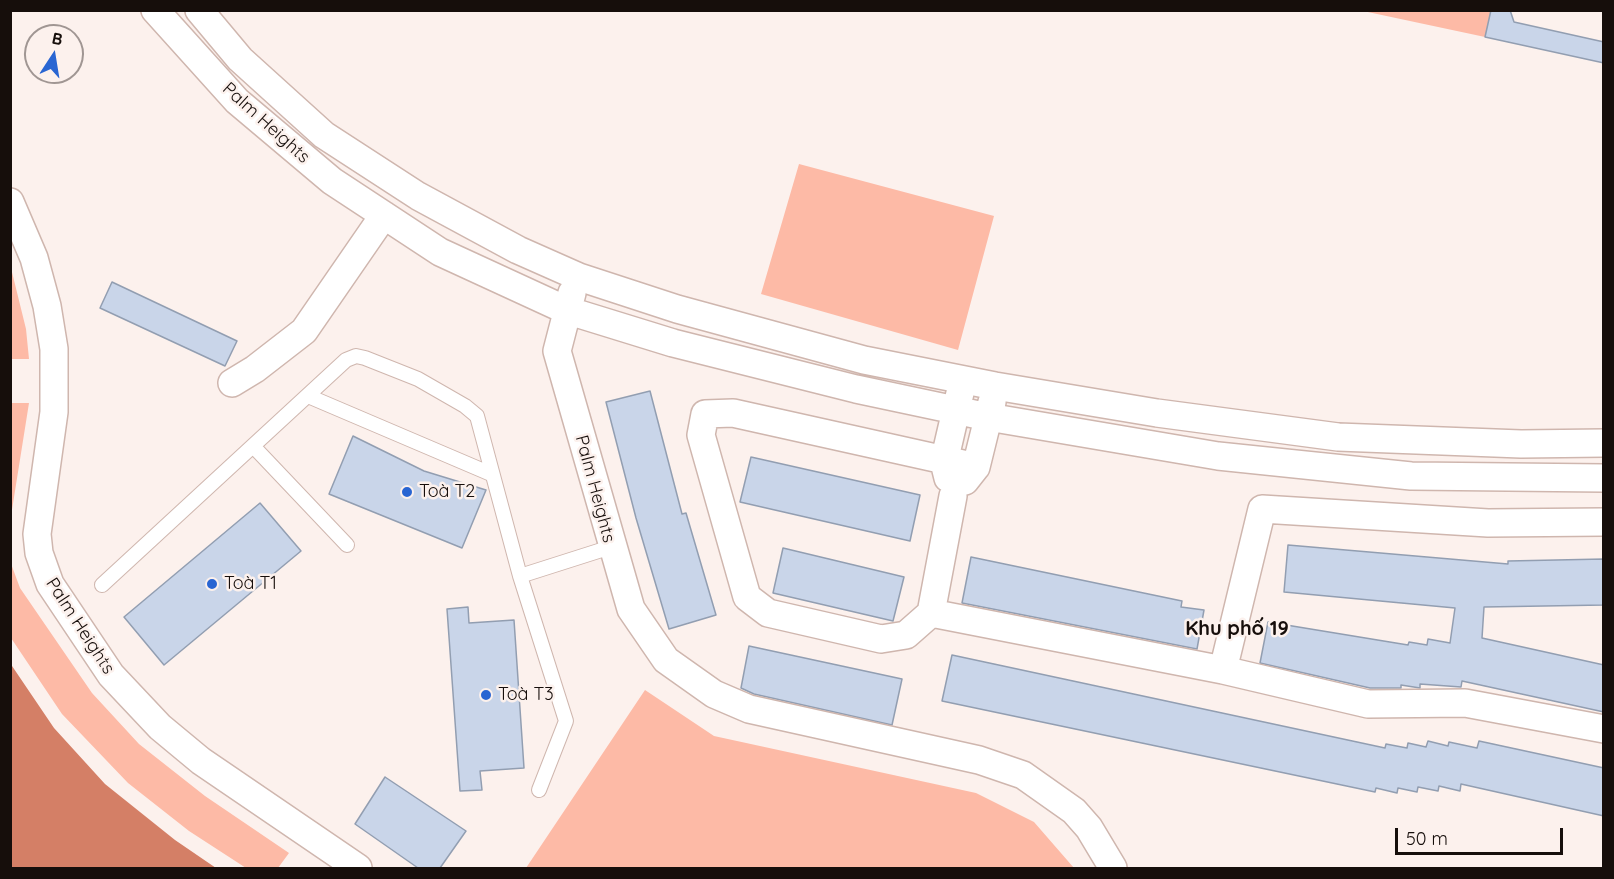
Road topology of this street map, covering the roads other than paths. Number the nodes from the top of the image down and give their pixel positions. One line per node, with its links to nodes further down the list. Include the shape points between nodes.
1 (155, 10): 4 (street, Palm Heights, via 237,101 332,181)
2 (199, 10): 5 (street, Palm Heights, via 240,59 324,135 418,196)
3 (10, 202): 29 (street, Palm Heights, via 34,258 54,349 54,412 37,534 50,584 111,675 160,728 201,761)
4 (384, 215): 6 (street, Palm Heights, via 440,252); 8 (street, via 304,331)
5 (579, 277): 6 (street); 7 (street, Palm Heights, via 676,309 864,360)
6 (566, 310): 11 (street, via 673,343); 22 (street, Palm Heights, via 557,351)
7 (964, 380): 9 (street, Palm Heights); 11 (street)
8 (232, 383)
9 (995, 386): 12 (street); 13 (street, Palm Heights, via 1338,437)
10 (308, 396): 14 (lane); 17 (lane); 17 (lane, via 346,360 356,356 418,379 477,416)
11 (956, 410): 12 (street); 15 (street)
12 (988, 417): 16 (street); 18 (street, via 1218,456 1411,476)
13 (1604, 443)
14 (253, 446): 21 (lane); 24 (lane)
15 (944, 462): 16 (street); 19 (street); 25 (street, via 733,413 705,414 701,435 747,597 768,613 881,639 906,635)
16 (976, 467): 19 (street)
17 (491, 474): 23 (lane)
18 (1604, 478)
19 (953, 496): 25 (street)
20 (1604, 522): 26 (street, via 1488,523 1262,509)
21 (347, 544)
22 (611, 547): 23 (lane); 30 (street, Palm Heights, via 631,609 666,660 696,683 749,708 979,760 1023,775 1074,811)
23 (520, 576): 28 (lane, via 566,721)
24 (102, 585)
25 (932, 613): 26 (street)
26 (1224, 670): 27 (street, via 1368,704 1465,703)
27 (1604, 729)
28 (539, 790)
29 (358, 868)
30 (1113, 868)

